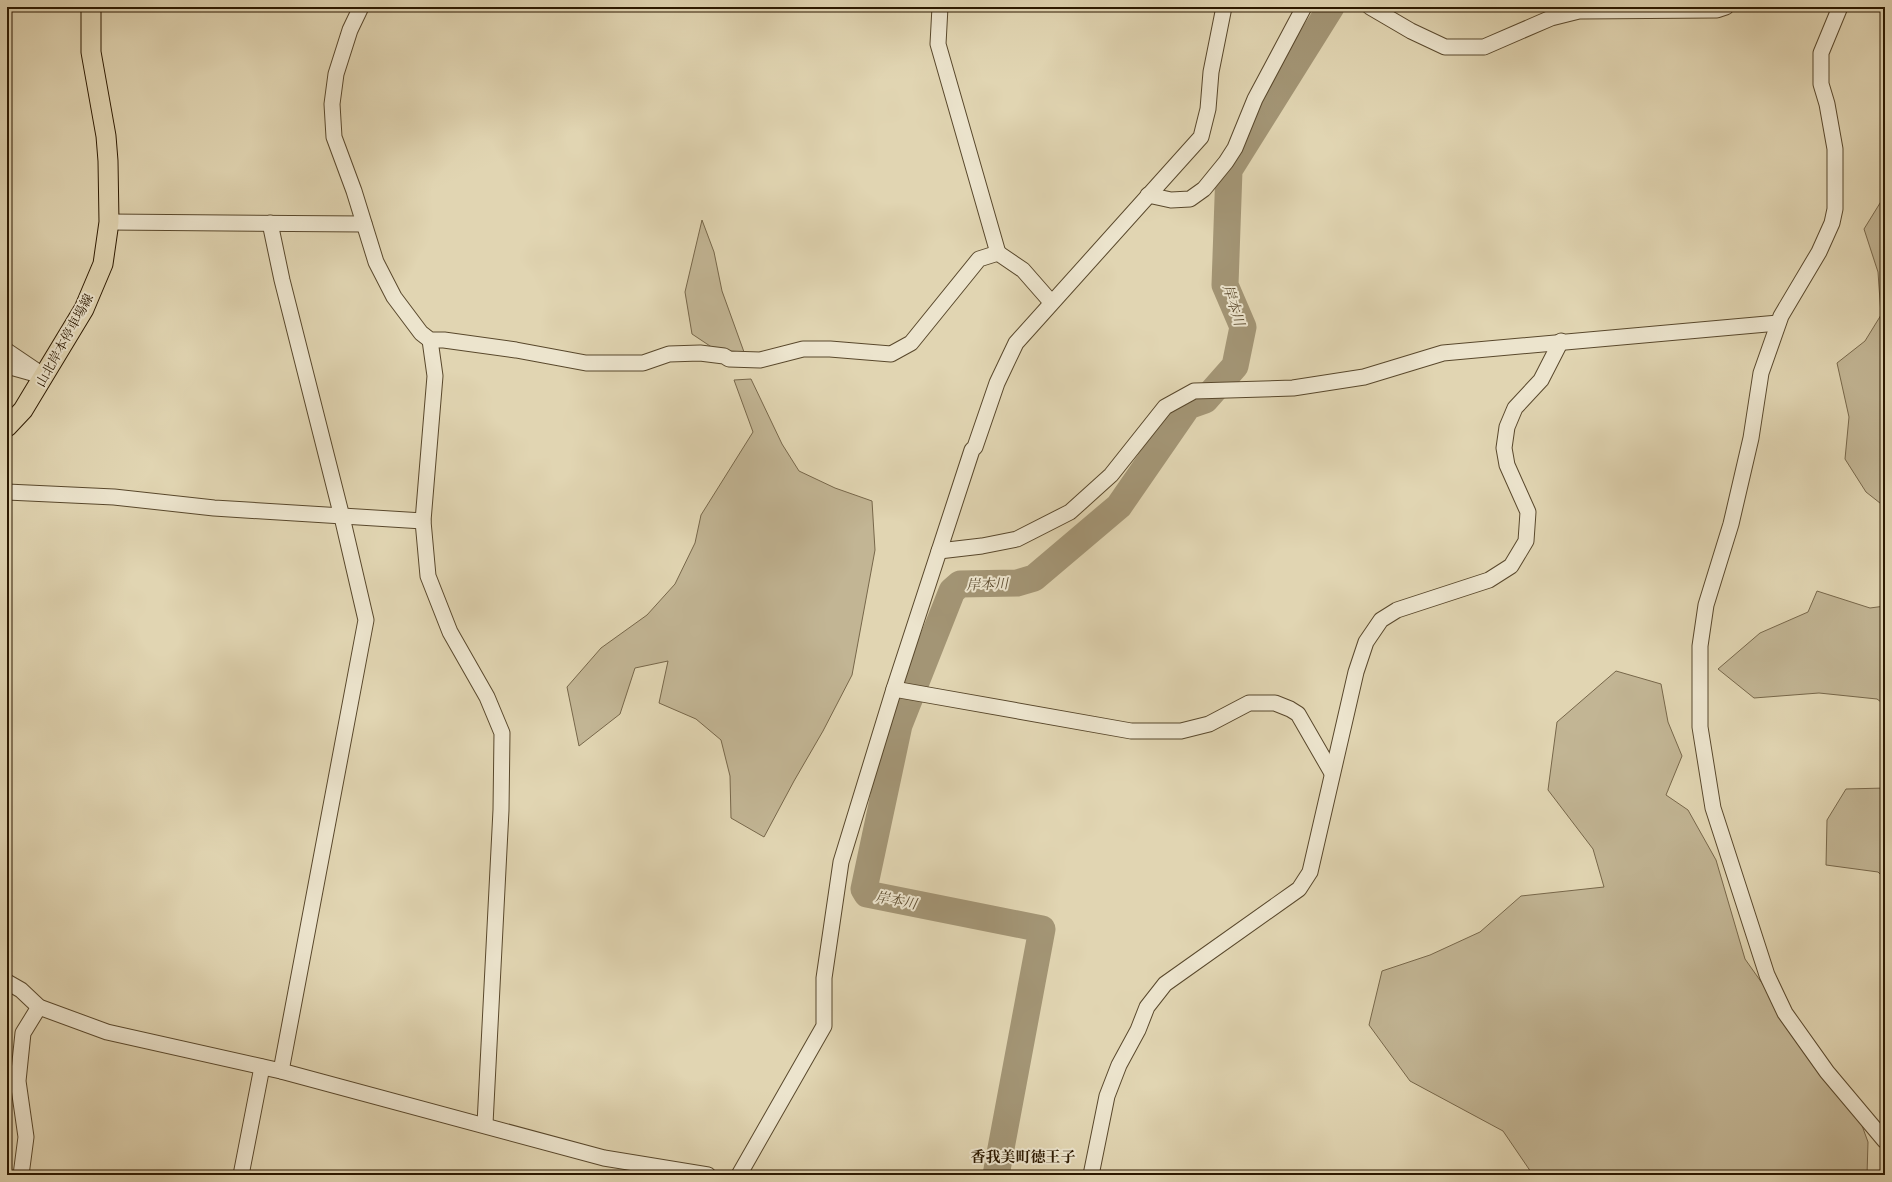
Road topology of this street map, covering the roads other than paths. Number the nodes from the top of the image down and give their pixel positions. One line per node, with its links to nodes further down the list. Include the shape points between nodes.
1 (91, 7): 10 (main road, 山北岸本停車場線, via 91,52 106,136)
2 (361, 7): 12 (street, via 350,30 336,74 332,104 334,136)
3 (940, 7): 13 (street, via 938,44)
4 (1224, 7): 9 (street, via 1211,72 1208,110 1201,136)
5 (1304, 7): 9 (street, via 1255,99 1235,148 1204,189 1190,199 1171,200)
6 (1370, 7): 7 (street, via 1445,47 1484,47 1551,18 1579,11 1717,10)
7 (1726, 7)
8 (1840, 7): 15 (street, via 1821,53 1821,84 1835,149 1835,209 1820,252)
9 (1148, 195): 14 (street)
10 (109, 222): 11 (street); 20 (main road, 山北岸本停車場線, via 103,264 84,310)
11 (270, 223): 12 (street); 23 (street)
12 (364, 224): 16 (street, via 376,262 394,297 421,333)
13 (998, 253): 14 (street, via 1023,270); 16 (street, via 979,259 911,343 891,354 803,349 760,360 729,359 700,353 669,354 643,363 586,363 516,350)
14 (1052, 302): 25 (street, via 1016,343 1000,376 972,450)
15 (1778, 323): 17 (street); 33 (street, via 1761,373 1751,438 1731,524 1706,605 1700,646 1700,727 1713,808 1767,975 1785,1013 1822,1065)
16 (430, 340): 24 (street, via 436,376)
17 (1560, 341): 25 (street, via 1443,353 1364,377 1293,388 1194,391 1165,407 1111,475 1070,512 1017,539); 27 (street, via 1541,380 1515,408 1507,427 1504,448 1507,465 1528,512 1526,541 1511,566 1490,580 1397,610 1382,620 1366,642 1356,672)
18 (7, 351): 20 (street)
19 (7, 366): 20 (street)
20 (44, 376): 21 (main road, 山北岸本停車場線, via 23,410)
21 (7, 427)
22 (7, 492): 23 (street, via 114,497 214,508)
23 (342, 516): 24 (street); 31 (street, via 366,620)
24 (423, 521): 32 (street, via 428,576 450,632 487,697 502,733 501,810)
25 (939, 551): 26 (street)
26 (894, 689): 27 (street, via 1131,731 1181,731 1209,724 1249,703 1275,703 1298,714); 37 (street, via 841,862 824,978 824,1026)
27 (1332, 773): 38 (street, via 1310,872 1299,889 1165,984 1147,1007 1119,1065 1108,1096)
28 (7, 982): 29 (street)
29 (39, 1007): 30 (street, via 107,1032); 34 (street, via 23,1033 18,1073 26,1137)
30 (262, 1067): 31 (street); 35 (street)
31 (280, 1072): 32 (street)
32 (484, 1124): 36 (street, via 604,1158)
33 (1885, 1141)
34 (21, 1175)
35 (241, 1175)
36 (708, 1175)
37 (739, 1175)
38 (1091, 1175)

